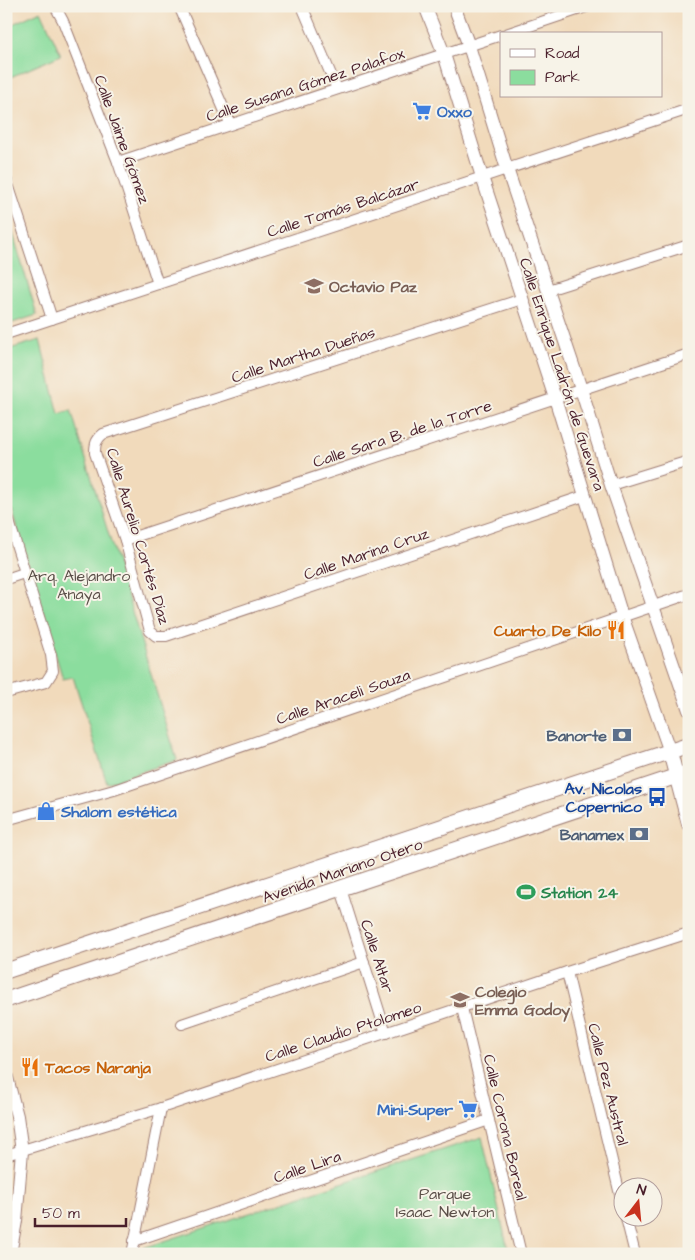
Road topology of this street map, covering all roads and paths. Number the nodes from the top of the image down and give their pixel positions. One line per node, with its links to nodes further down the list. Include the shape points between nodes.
1 (55, 6): 14 (street, Calle Jaime Gómez)
2 (179, 6): 13 (street)
3 (302, 6): 11 (street)
4 (425, 6): 10 (street, Calle Enrique Ladrón de Guevara)
5 (454, 6): 9 (street, Calle Enrique Ladrón de Guevara)
6 (587, 7): 7 (street)
7 (512, 32)
8 (500, 35): 9 (street, Calle Susana Gómez Palafox)
9 (469, 46): 10 (street, Calle Susana Gómez Palafox); 15 (street, Calle Enrique Ladrón de Guevara)
10 (444, 54): 11 (street, Calle Susana Gómez Palafox); 16 (street, Calle Enrique Ladrón de Guevara)
11 (336, 89): 13 (street, Calle Susana Gómez Palafox)
12 (689, 109): 15 (street, Calle Tomás Balcázar)
13 (230, 123): 14 (street, Calle Susana Gómez Palafox)
14 (118, 162): 19 (street, Calle Jaime Gómez)
15 (507, 169): 16 (street, Calle Tomás Balcázar); 20 (street, Calle Enrique Ladrón de Guevara)
16 (482, 177): 19 (street, Calle Tomás Balcázar); 21 (street, Calle Enrique Ladrón de Guevara)
17 (6, 178): 22 (street)
18 (689, 245): 20 (street)
19 (158, 284): 22 (street, Calle Tomás Balcázar)
20 (548, 290): 25 (street, Calle Enrique Ladrón de Guevara)
21 (522, 299): 26 (street, Calle Enrique Ladrón de Guevara); 27 (street, Calle Martha Dueñas, via 103,434)
22 (52, 319): 23 (street, Calle Tomás Balcázar)
23 (6, 334)
24 (689, 354): 25 (street, Calle Sara B. de la Torre)
25 (581, 389): 26 (street, Calle Sara B. de la Torre); 29 (street, Calle Enrique Ladrón de Guevara)
26 (555, 398): 30 (street, Calle Enrique Ladrón de Guevara); 32 (street, Calle Sara B. de la Torre)
27 (96, 442): 32 (street, Calle Aurelio Cortés Díaz, via 95,453)
28 (689, 460): 29 (street)
29 (611, 485): 36 (street, Calle Enrique Ladrón de Guevara)
30 (584, 496): 37 (street, Calle Enrique Ladrón de Guevara); 38 (street, Calle Marina Cruz, via 166,636)
31 (6, 512): 33 (street)
32 (125, 540): 38 (street, Calle Aurelio Cortés Díaz, via 150,631)
33 (24, 574): 34 (street); 39 (street, via 51,655 53,671 46,682)
34 (6, 579)
35 (689, 594): 36 (street, Calle Araceli Souza)
36 (653, 606): 37 (street, Calle Araceli Souza); 40 (street, Calle Enrique Ladrón de Guevara)
37 (622, 616): 42 (street, Calle Enrique Ladrón de Guevara); 44 (street, Calle Araceli Souza, via 114,790)
38 (156, 636)
39 (6, 693)
40 (689, 710)
41 (689, 745): 42 (main road, Avenida Mariano Otero)
42 (670, 752): 43 (main road); 49 (main road, Avenida Mariano Otero)
43 (683, 774): 45 (main road); 46 (main road, Avenida Mariano Otero)
44 (6, 820)
45 (689, 824)
46 (341, 889): 48 (street, Calle Altar); 51 (main road, Avenida Mariano Otero)
47 (689, 933): 50 (street, Calle Claudio Ptolomeo)
48 (364, 962): 53 (street); 54 (street, Calle Altar)
49 (6, 971)
50 (566, 972): 52 (street, Calle Claudio Ptolomeo); 60 (street, Calle Pez Austral)
51 (6, 1000)
52 (462, 1008): 54 (street, Calle Claudio Ptolomeo); 57 (street, Calle Corona Boreal)
53 (182, 1024)
54 (386, 1033): 56 (street, Calle Claudio Ptolomeo)
55 (6, 1074): 58 (street)
56 (161, 1108): 58 (street, Calle Claudio Ptolomeo); 62 (street)
57 (489, 1120): 62 (street, Calle Lira); 65 (street, Calle Corona Boreal)
58 (22, 1151): 59 (street, Calle Claudio Ptolomeo); 63 (street)
59 (6, 1155)
60 (616, 1178)
61 (628, 1228): 66 (street)
62 (134, 1241): 64 (street)
63 (10, 1254)
64 (132, 1254)
65 (521, 1254)
66 (635, 1254)

